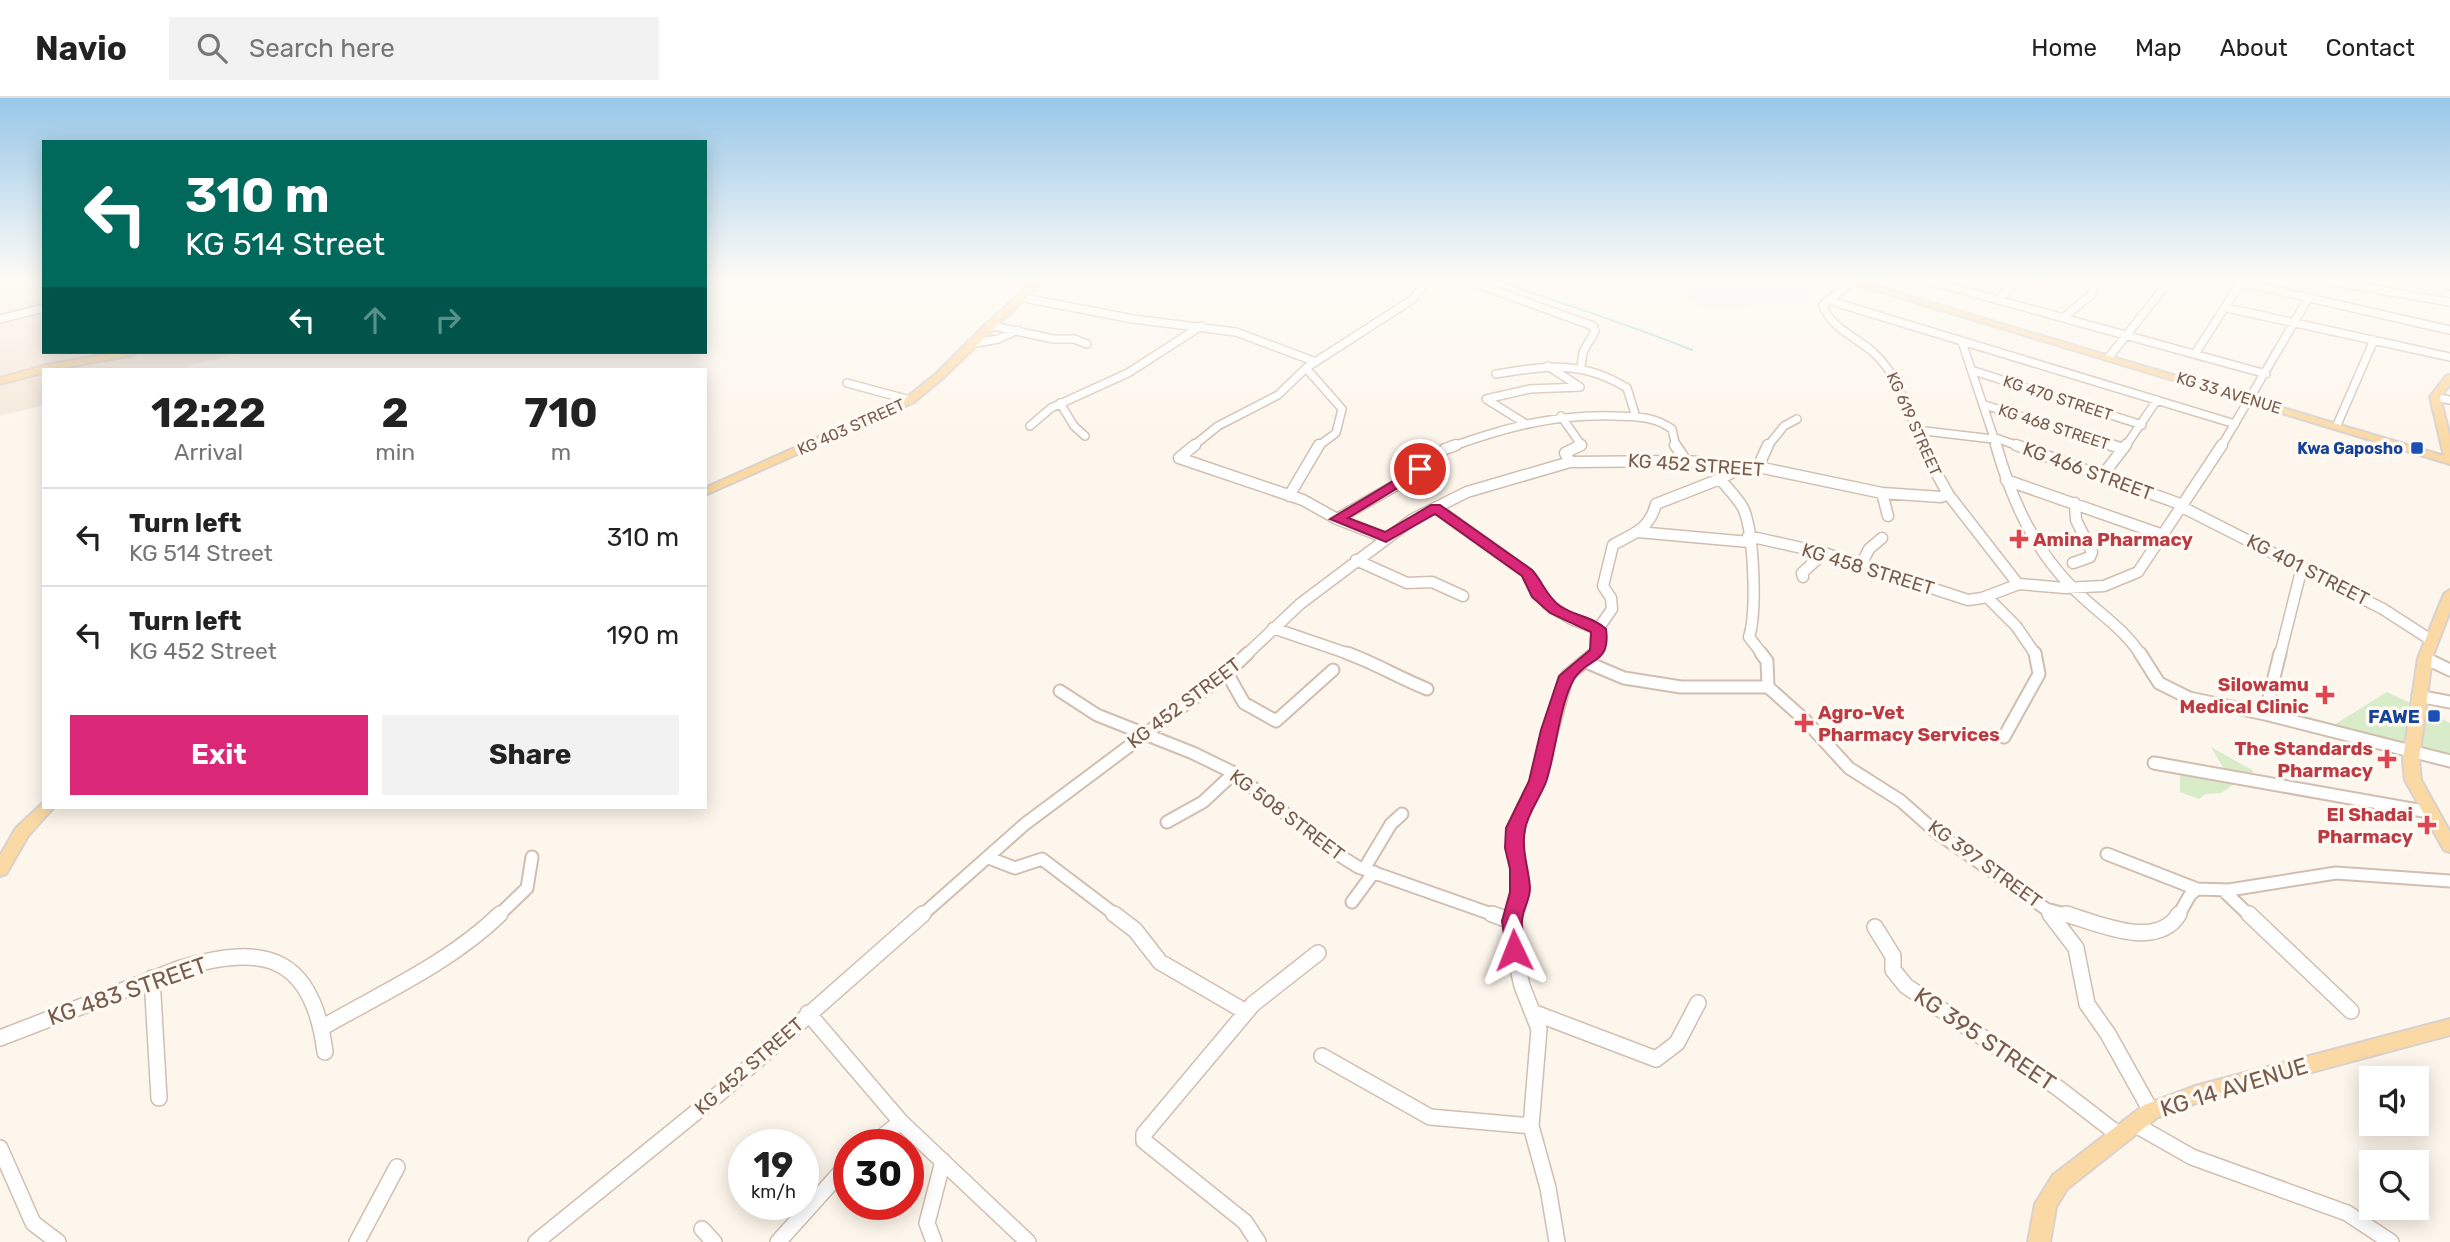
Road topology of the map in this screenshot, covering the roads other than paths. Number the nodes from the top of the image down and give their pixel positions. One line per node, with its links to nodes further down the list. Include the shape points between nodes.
1 (981, 333): 18 (main road, KG 403 STREET)
2 (1010, 333): 18 (street)
3 (1031, 333): 19 (street)
4 (1191, 333): 41 (street, via 1159,356)
5 (1241, 333): 24 (street)
6 (1360, 333): 24 (street)
7 (1594, 333): 26 (street)
8 (1848, 333): 51 (street, KG 619 STREET, via 1892,372)
9 (1934, 333): 17 (street)
10 (2030, 333): 22 (main road, KG 33 AVENUE)
11 (2121, 333): 15 (street)
12 (2209, 333): 21 (street)
13 (2290, 333): 32 (street)
14 (2341, 333): 16 (street)
15 (2127, 335): 21 (street); 22 (street)
16 (2374, 340): 23 (street); 49 (street)
17 (1962, 342): 30 (street); 39 (street)
18 (971, 344): 38 (main road, KG 403 STREET)
19 (1087, 344)
20 (122, 354): 27 (main road)
21 (2195, 354): 32 (street)
22 (2109, 357): 37 (main road, KG 33 AVENUE)
23 (2450, 357)
24 (1316, 362): 28 (street)
25 (1548, 366): 26 (street); 31 (street); 46 (street, via 1580,387 1530,389 1486,400)
26 (1581, 367): 44 (street, via 1627,388)
27 (47, 368)
28 (1306, 368): 66 (street, via 1342,409 1336,433 1317,447); 66 (street, via 1278,394 1218,426 1180,457)
29 (42, 369): 34 (main road)
30 (1973, 371): 42 (street); 48 (street, KG 470 STREET)
31 (1496, 374)
32 (2266, 374): 37 (street)
33 (2450, 378): 36 (main road)
34 (0, 380)
35 (846, 383): 38 (street)
36 (2435, 397): 40 (street); 55 (main road)
37 (2249, 398): 47 (street); 49 (main road, KG 33 AVENUE)
38 (910, 400): 63 (main road, KG 403 STREET)
39 (2157, 400): 47 (street); 48 (street)
40 (2450, 400)
41 (1060, 403): 50 (street, via 1041,413); 52 (street)
42 (1985, 405): 53 (street); 54 (street, KG 468 STREET)
43 (1561, 416): 44 (street); 46 (street); 56 (street, via 1582,446 1565,453)
44 (1636, 417): 57 (street, via 1668,425 1676,449)
45 (1797, 419): 59 (street, via 1784,425 1761,455)
46 (1526, 424): 71 (street, via 1451,446 1412,476)
47 (2235, 424): 68 (street)
48 (2142, 425): 54 (street)
49 (2337, 425): 55 (main road, KG 33 AVENUE)
50 (1030, 426)
51 (1916, 430): 53 (street, KG 466 STREET); 65 (street, KG 619 STREET)
52 (1085, 436)
53 (1993, 438): 60 (street, KG 466 STREET); 62 (street)
54 (2123, 449): 60 (street)
55 (2450, 460)
56 (1570, 461): 57 (street, KG 452 STREET); 69 (street, KG 452 STREET, via 1467,492)
57 (1686, 461): 58 (street, KG 452 STREET)
58 (1743, 466): 59 (street, KG 452 STREET); 61 (street)
59 (1758, 467): 64 (street, KG 452 STREET)
60 (2101, 477): 68 (street, KG 466 STREET)
61 (1720, 479): 72 (street, via 1656,504 1652,519); 76 (street, via 1742,506)
62 (2006, 480): 67 (street); 84 (street, via 2032,536)
63 (707, 491)
64 (1882, 493): 65 (street, KG 452 STREET); 70 (street)
65 (1948, 494): 83 (street, KG 619 STREET)
66 (1289, 496): 71 (street)
67 (2074, 503): 73 (street); 79 (street, via 2076,520 2092,552)
68 (2182, 506): 73 (street); 81 (street, KG 401 STREET)
69 (1436, 508): 74 (street, KG 452 STREET); 89 (street, via 1527,573 1537,593 1555,610)
70 (1888, 516)
71 (1337, 519): 74 (street)
72 (1638, 532): 76 (street, KG 458 STREET); 89 (street, via 1613,545 1603,586 1613,599 1613,609)
73 (2163, 535): 84 (street, via 2128,579)
74 (1386, 537): 78 (street, KG 452 STREET)
75 (1882, 538): 80 (street, via 1868,549)
76 (1748, 539): 77 (street, KG 458 STREET); 96 (street, via 1754,606 1749,637 1767,661)
77 (1824, 553): 80 (street, KG 458 STREET); 82 (street)
78 (1356, 561): 86 (street, via 1407,583 1432,582); 88 (street, KG 452 STREET)
79 (2073, 562)
80 (1861, 565): 87 (street, KG 458 STREET, via 1968,600)
81 (2302, 567): 90 (street, KG 401 STREET, via 2391,613); 101 (street)
82 (1803, 577)
83 (2018, 584): 84 (street); 87 (street)
84 (2071, 587): 101 (street, via 2128,635 2159,683 2189,698)
85 (2450, 594): 90 (main road)
86 (1463, 596)
87 (1988, 598): 103 (street, via 2024,632 2037,661 2038,681)
88 (1273, 628): 95 (street, KG 452 STREET); 97 (street, via 1372,662)
89 (1598, 629): 92 (street, via 1597,652)
90 (2431, 640): 91 (main road)
91 (2425, 658): 94 (street); 99 (main road)
92 (1586, 662): 96 (street, via 1625,678 1681,688); 123 (street, via 1567,676 1538,781 1516,828 1520,892)
93 (1333, 670): 95 (street, via 1276,721 1244,703)
94 (2450, 670)
95 (1227, 673): 102 (street, KG 452 STREET)
96 (1768, 687): 122 (street, KG 397 STREET, via 1849,768)
97 (1427, 689)
98 (1060, 691): 102 (street, KG 508 STREET, via 1097,715)
99 (2418, 696): 100 (street); 104 (main road)
100 (2450, 702)
101 (2265, 714): 104 (street)
102 (1142, 735): 107 (street, KG 508 STREET, via 1193,752); 115 (street, KG 452 STREET, via 1025,824)
103 (2004, 737)
104 (2411, 749): 105 (street); 109 (main road, via 2413,780)
105 (2450, 761)
106 (2154, 763): 109 (street)
107 (1234, 773): 111 (street, via 1203,802); 117 (street, KG 508 STREET, via 1334,852)
108 (44, 809): 116 (main road, via 22,832)
109 (2429, 812): 112 (main road)
110 (1402, 814): 117 (street, via 1391,824)
111 (1167, 822)
112 (2450, 846)
113 (2107, 854): 119 (street)
114 (532, 857): 132 (street, via 527,888 484,930)
115 (989, 858): 129 (street, via 1009,869 1042,859 1135,930 1160,962); 130 (street, KG 452 STREET)
116 (0, 870)
117 (1369, 871): 121 (street); 123 (street, KG 508 STREET)
118 (2450, 881): 120 (street, via 2319,874)
119 (2197, 888): 120 (street); 122 (street, KG 397 STREET, via 2174,922 2150,933)
120 (2225, 892): 128 (street)
121 (1352, 902)
122 (2046, 909): 138 (street, via 2076,948 2087,1004)
123 (1511, 921): 131 (street, via 1522,986)
124 (1875, 927): 142 (street, KG 395 STREET, via 1892,956 1893,970 1906,986)
125 (1318, 953): 129 (street)
126 (152, 978): 132 (street, KG 483 STREET, via 209,960 275,962 297,978); 134 (street, KG 483 STREET); 137 (street)
127 (1698, 1003): 131 (street, via 1685,1033 1656,1059)
128 (2351, 1011)
129 (1246, 1012): 155 (street, via 1144,1138 1245,1222)
130 (808, 1013): 139 (street); 150 (street, KG 452 STREET, via 721,1092)
131 (1535, 1013): 140 (street, via 1539,1029)
132 (323, 1027): 135 (street, KG 483 STREET)
133 (2450, 1027): 138 (main road, KG 14 AVENUE, via 2195,1095)
134 (0, 1038)
135 (325, 1052)
136 (1322, 1056): 140 (street, via 1430,1117)
137 (159, 1098)
138 (2151, 1111): 142 (main road, KG 14 AVENUE)
139 (901, 1122): 141 (street); 144 (street)
140 (1531, 1126): 156 (street)
141 (892, 1129)
142 (2127, 1130): 157 (main road, KG 14 AVENUE, via 2052,1192); 158 (street, KG 395 STREET, via 2347,1213)
143 (0, 1148): 148 (street, via 33,1223)
144 (943, 1161): 153 (street, via 928,1223); 154 (street)
145 (397, 1167): 149 (street)
146 (833, 1181): 152 (street)
147 (702, 1229): 151 (street)
148 (58, 1242)
149 (357, 1242)
150 (536, 1242)
151 (714, 1242)
152 (778, 1242)
153 (934, 1242)
154 (1028, 1242)
155 (1258, 1242)
156 (1557, 1242)
157 (2039, 1242)
158 (2391, 1242)

